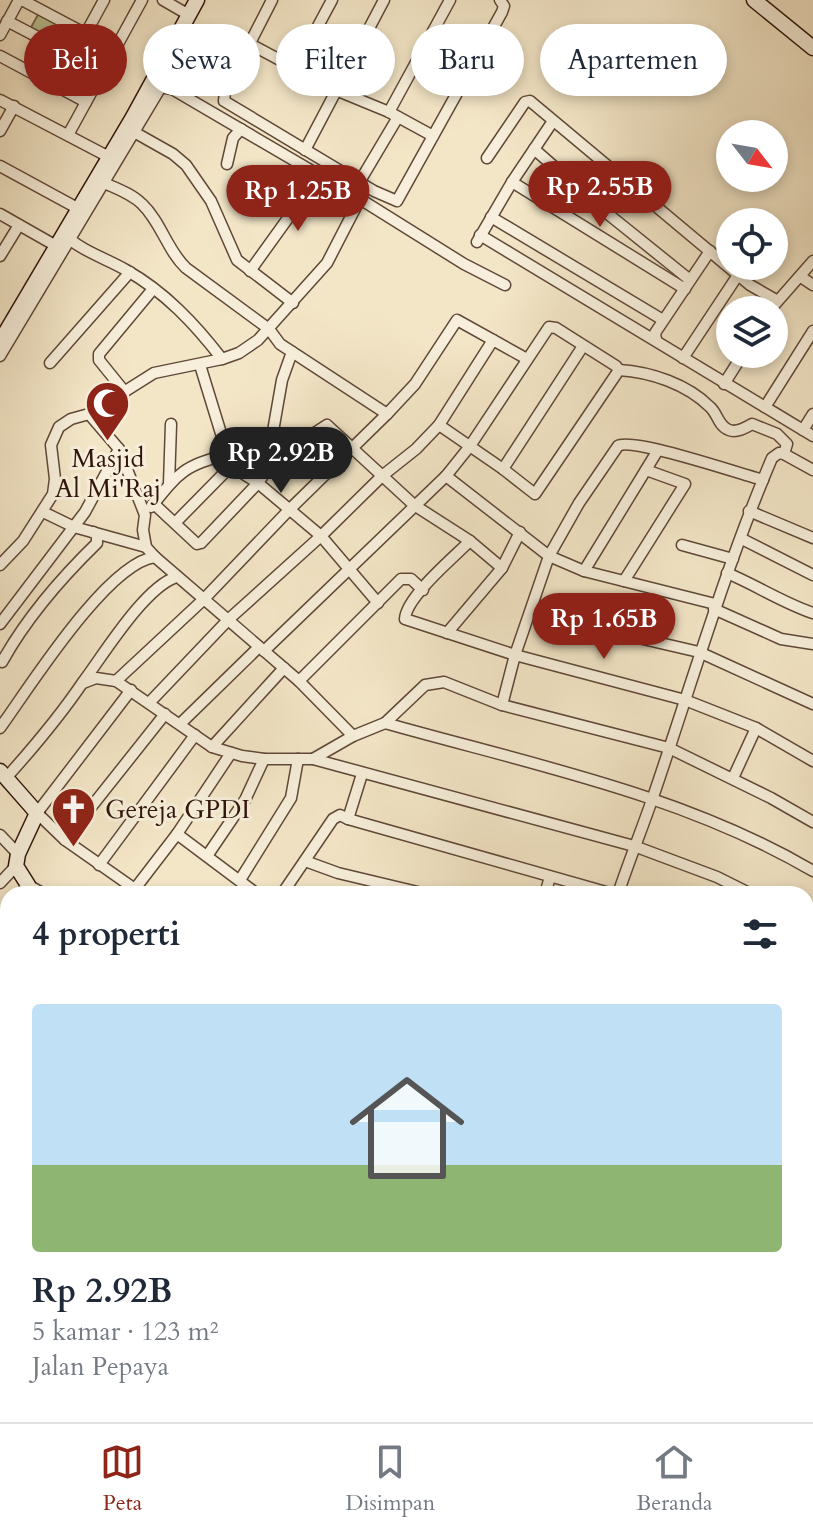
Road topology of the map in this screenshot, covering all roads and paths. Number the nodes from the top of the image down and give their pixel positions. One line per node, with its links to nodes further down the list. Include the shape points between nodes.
1 (20, 0): 14 (street); 15 (street)
2 (142, 0): 31 (street)
3 (163, 0): 13 (street)
4 (197, 0): 13 (street)
5 (272, 0): 17 (street)
6 (332, 0): 18 (street)
7 (384, 0): 19 (street)
8 (450, 0): 33 (street)
9 (500, 0): 39 (street, via 502,12)
10 (754, 0): 23 (street)
11 (770, 0): 22 (street)
12 (99, 2): 16 (street)
13 (189, 15): 35 (street)
14 (7, 21): 20 (street); 21 (street)
15 (67, 24)
16 (90, 24)
17 (260, 24)
18 (319, 24)
19 (372, 24)
20 (24, 30)
21 (0, 35)
22 (813, 36)
23 (813, 48)
24 (0, 56): 25 (street)
25 (24, 69)
26 (75, 96): 31 (street)
27 (225, 96): 41 (street, via 224,101)
28 (335, 96): 41 (street)
29 (350, 96): 33 (street)
30 (0, 100): 32 (street)
31 (86, 102): 38 (street)
32 (14, 106): 37 (street); 38 (street)
33 (393, 114): 39 (street); 48 (street)
34 (553, 121): 40 (street); 43 (street, via 526,100); 56 (street)
35 (134, 125): 36 (street, via 157,91 166,87); 42 (street); 47 (street); 60 (street, via 186,165 211,201 237,260)
36 (241, 129): 44 (street, via 233,138); 46 (street)
37 (0, 131)
38 (68, 135): 42 (street)
39 (433, 136): 48 (street, via 397,201)
40 (534, 149): 49 (street); 65 (street)
41 (305, 150): 48 (street)
42 (109, 157): 47 (street)
43 (487, 158)
44 (227, 164)
45 (0, 166): 51 (street)
46 (319, 175): 50 (street); 60 (street)
47 (101, 178): 51 (street); 55 (street); 73 (street, via 142,204 175,258)
48 (360, 181)
49 (512, 182): 53 (street); 65 (street)
50 (360, 199): 66 (street); 71 (street, via 327,263)
51 (79, 209): 55 (street)
52 (0, 214): 54 (street)
53 (491, 217): 72 (street); 76 (street, via 479,238)
54 (19, 225): 55 (street); 57 (street)
55 (64, 241): 61 (street); 77 (street); 80 (street)
56 (710, 251): 58 (street); 65 (street)
57 (0, 256)
58 (716, 256)
59 (813, 261): 62 (street)
60 (250, 271): 71 (street)
61 (130, 272): 68 (street); 84 (street)
62 (801, 277): 67 (street); 70 (street)
63 (735, 280): 81 (street)
64 (746, 280): 69 (street)
65 (688, 284): 72 (street)
66 (505, 285)
67 (813, 285)
68 (153, 289): 82 (street, via 198,328); 89 (street, via 99,354)
69 (770, 296)
70 (780, 296)
71 (293, 303): 73 (street)
72 (663, 320): 76 (street)
73 (269, 329): 79 (street); 82 (street, via 239,353)
74 (813, 331): 90 (street)
75 (493, 340): 83 (street); 92 (street, via 457,320 415,384); 95 (street)
76 (656, 340): 81 (street)
77 (0, 342)
78 (583, 346): 83 (street, via 549,327); 87 (street); 105 (street)
79 (292, 352): 92 (street); 103 (street)
80 (0, 356)
81 (683, 358): 88 (street)
82 (222, 359): 85 (street)
83 (527, 359): 97 (street)
84 (50, 363)
85 (200, 365): 89 (street, via 154,373); 102 (street)
86 (734, 368): 88 (street)
87 (619, 370): 101 (street, via 686,388 712,409 726,430 752,424 777,434 787,444); 105 (street, via 535,494)
88 (724, 384): 90 (street)
89 (124, 391): 91 (street)
90 (765, 407): 96 (street)
91 (89, 414): 98 (street); 117 (street, via 67,421 54,435 53,494)
92 (387, 414): 99 (street)
93 (813, 414): 96 (street)
94 (171, 424): 112 (street)
95 (439, 425): 97 (street); 108 (street)
96 (808, 433)
97 (470, 446): 105 (street); 109 (street)
98 (119, 449): 118 (street); 120 (street)
99 (352, 449): 103 (street, via 325,425); 108 (street); 115 (street)
100 (658, 450): 106 (street); 110 (street); 129 (street, via 618,446)
101 (784, 454): 107 (street); 110 (street, via 775,454)
102 (226, 455): 104 (street); 112 (street, via 191,465)
103 (268, 463): 111 (street)
104 (231, 466): 111 (street); 119 (street)
105 (503, 469)
106 (646, 470): 135 (street); 139 (street, via 685,484)
107 (813, 470)
108 (382, 476): 114 (street); 123 (street)
109 (446, 476): 114 (street); 122 (street)
110 (763, 480): 116 (street)
111 (258, 483): 115 (street); 119 (street, via 201,543)
112 (169, 484): 113 (street)
113 (154, 504): 118 (street); 119 (street)
114 (414, 505): 126 (street); 134 (street)
115 (288, 511): 123 (street); 141 (street)
116 (749, 511): 124 (street); 125 (street)
117 (43, 512): 120 (street); 132 (street)
118 (145, 515): 128 (street)
119 (175, 523)
120 (74, 527): 121 (street); 147 (street)
121 (93, 532): 128 (street); 153 (street, via 97,543 30,618)
122 (520, 532): 129 (street); 133 (street)
123 (321, 536): 134 (street); 146 (street)
124 (813, 538)
125 (742, 539): 131 (street); 137 (street)
126 (470, 541): 133 (street); 140 (street)
127 (682, 545): 131 (street)
128 (146, 547): 130 (street)
129 (549, 556): 135 (street); 144 (street)
130 (155, 557): 138 (street); 166 (street, via 128,568 104,589)
131 (733, 559): 136 (street)
132 (0, 565)
133 (502, 568): 148 (street)
134 (348, 569): 142 (street); 150 (street)
135 (584, 571): 139 (street)
136 (727, 573): 143 (street); 145 (street)
137 (813, 575)
138 (176, 577): 141 (street); 157 (street, via 164,581 134,613)
139 (624, 581): 143 (street)
140 (423, 590): 142 (street, via 405,577); 148 (street, via 405,619)
141 (203, 600): 146 (street); 155 (street)
142 (378, 603): 156 (street)
143 (714, 606): 149 (street, via 781,639); 151 (street)
144 (531, 613): 151 (street); 152 (street)
145 (813, 613)
146 (229, 619): 150 (street); 160 (street)
147 (0, 624)
148 (447, 633): 152 (street)
149 (813, 644)
150 (262, 649): 154 (street); 165 (street)
151 (699, 652): 159 (street); 161 (street)
152 (515, 655): 159 (street); 162 (street)
153 (2, 662)
154 (284, 668): 156 (street); 170 (street)
155 (116, 681): 157 (street, via 96,678); 158 (street)
156 (299, 681): 169 (street)
157 (83, 683): 178 (street)
158 (131, 690): 160 (street); 181 (street)
159 (685, 700): 167 (street); 171 (street)
160 (149, 703): 163 (street)
161 (813, 704)
162 (502, 705): 164 (street, via 433,682); 171 (street)
163 (165, 714): 165 (street); 186 (street)
164 (385, 723): 169 (street); 180 (street)
165 (180, 724): 168 (street)
166 (0, 728)
167 (756, 728): 176 (street); 179 (street)
168 (195, 735): 170 (street); 191 (street)
169 (353, 736): 175 (street)
170 (212, 747): 172 (street)
171 (669, 748): 179 (street); 180 (street)
172 (231, 753): 173 (street); 184 (street)
173 (264, 759): 174 (street); 188 (street, via 245,800)
174 (298, 759): 175 (street); 194 (street, via 291,798)
175 (313, 759): 177 (street)
176 (813, 761)
177 (362, 774): 182 (street); 187 (street)
178 (3, 775): 181 (street)
179 (733, 778): 183 (street)
180 (653, 798): 187 (street); 192 (street, via 723,824)
181 (37, 813): 186 (street); 189 (street)
182 (348, 819): 190 (street, via 336,815); 193 (street)
183 (813, 822)
184 (177, 834): 188 (street); 198 (street)
185 (0, 835): 189 (street)
186 (65, 840): 191 (street)
187 (634, 846): 204 (street); 205 (street)
188 (207, 856): 194 (street)
189 (17, 860): 195 (street); 196 (street)
190 (305, 861): 200 (street); 201 (street)
191 (99, 865): 197 (street)
192 (813, 871)
193 (550, 877): 202 (street); 203 (street)
194 (240, 880): 199 (street)
195 (0, 883)
196 (25, 886)
197 (129, 886)
198 (142, 886)
199 (247, 886)
200 (288, 886)
201 (392, 886)
202 (547, 886)
203 (585, 886)
204 (619, 886)
205 (735, 886)

